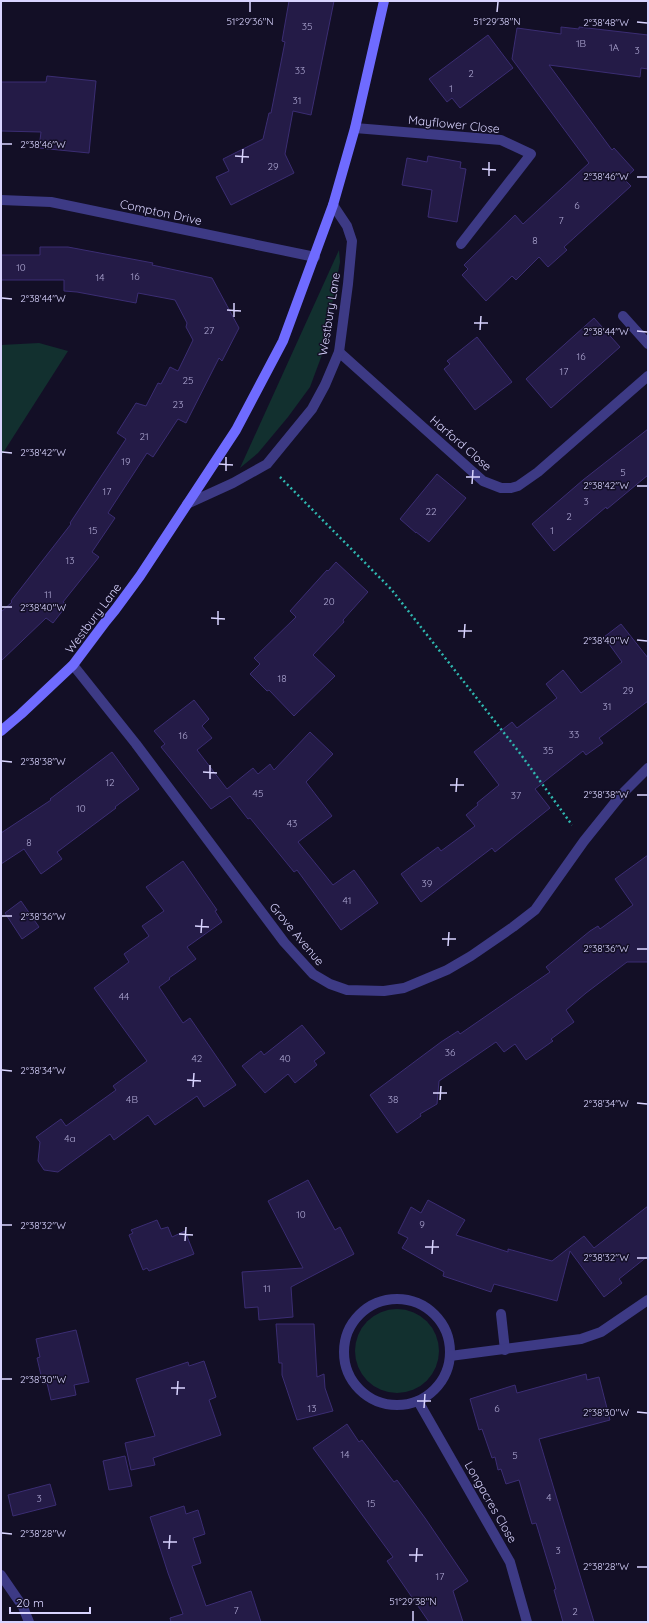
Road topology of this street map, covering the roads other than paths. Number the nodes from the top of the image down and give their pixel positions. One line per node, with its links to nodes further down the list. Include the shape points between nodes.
1 (384, 1): 2 (street, Westbury Lane)
2 (355, 128): 4 (street, Westbury Lane); 5 (street, Mayflower Close, via 501,140 531,154)
3 (1, 200): 6 (street, Compton Drive, via 51,202)
4 (333, 206): 6 (street, Westbury Lane); 9 (street, Westbury Lane, via 348,226 352,241)
5 (460, 244)
6 (315, 257): 11 (street, Westbury Lane, via 283,341 236,430)
7 (623, 316): 8 (street)
8 (648, 344)
9 (339, 352): 10 (street, Harford Close, via 483,481 501,488 518,486 538,472); 11 (street, Westbury Lane, via 312,409 267,464 233,484)
10 (648, 376)
11 (187, 504): 12 (street, Westbury Lane, via 140,576)
12 (73, 665): 13 (street, Westbury Lane); 14 (street, Grove Avenue, via 136,744 284,942 313,974 347,990 384,991 404,988 447,970 535,910 621,794)
13 (1, 731)
14 (648, 768)
15 (648, 1300): 17 (street, via 601,1332 581,1339)
16 (501, 1314): 17 (street)
17 (505, 1350): 18 (street)
18 (450, 1356): 19 (street, via 447,1370 440,1383 430,1394); 19 (street, via 448,1337 440,1321 427,1308 410,1300 392,1299 374,1304 359,1314 348,1329 344,1347 345,1365 352,1382 366,1395 382,1403 400,1405)
19 (418, 1401): 22 (street, Longacres Close, via 510,1562)
20 (1, 1575): 21 (street, via 23,1607)
21 (29, 1622)
22 (527, 1622)

